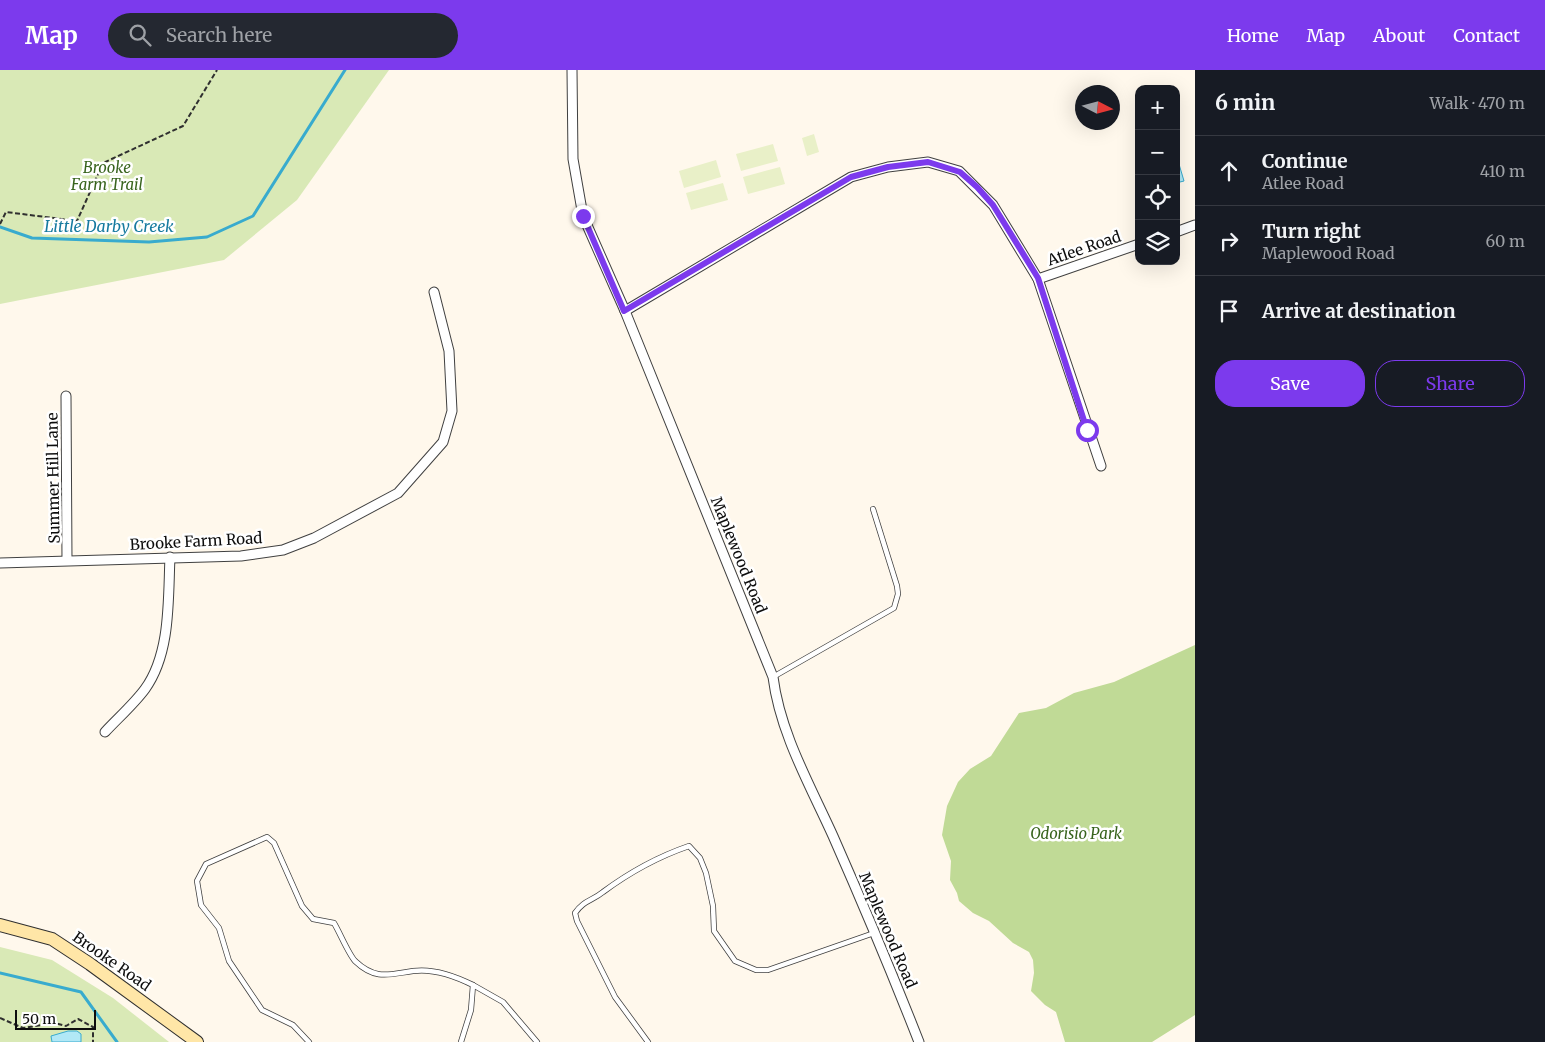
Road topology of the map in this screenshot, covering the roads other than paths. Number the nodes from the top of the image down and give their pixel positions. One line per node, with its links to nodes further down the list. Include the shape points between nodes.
1 (572, 70): 7 (street, Maplewood Road, via 573,159 583,216)
2 (1195, 225): 3 (street)
3 (1180, 231)
4 (1135, 245): 5 (street, Atlee Road)
5 (1038, 278): 7 (street, Atlee Road, via 993,205 977,187 960,172 928,162 888,167 851,177); 9 (street, Atlee Road)
6 (434, 292): 11 (street, Brooke Farm Road, via 449,351 452,411 443,442 398,493 314,538 284,550 241,556)
7 (624, 311): 14 (street, Maplewood Road)
8 (66, 396): 12 (street, Summer Hill Lane)
9 (1100, 466)
10 (873, 509): 14 (lane, via 897,586 894,608)
11 (170, 557): 12 (street, Brooke Farm Road); 15 (street, via 167,628 161,653 146,688)
12 (68, 560): 13 (street, Brooke Farm Road)
13 (0, 563)
14 (773, 677): 17 (street, Maplewood Road, via 787,734)
15 (105, 732)
16 (0, 924): 19 (main road, Brooke Road, via 52,939)
17 (876, 932): 23 (lane, via 768,970 756,970 735,961 714,931 706,873 700,858 689,846 645,864 583,903 576,913 615,997); 24 (street, Maplewood Road)
18 (473, 985): 20 (lane, via 437,972 414,971 389,976 375,973 355,960 334,924 313,919 302,906 274,843 267,837 206,864 197,881 201,905 219,928 229,961 262,1010 293,1025); 21 (lane, via 471,1010); 22 (lane, via 503,1002)
19 (197, 1042)
20 (309, 1042)
21 (461, 1042)
22 (537, 1042)
23 (648, 1042)
24 (919, 1042)

